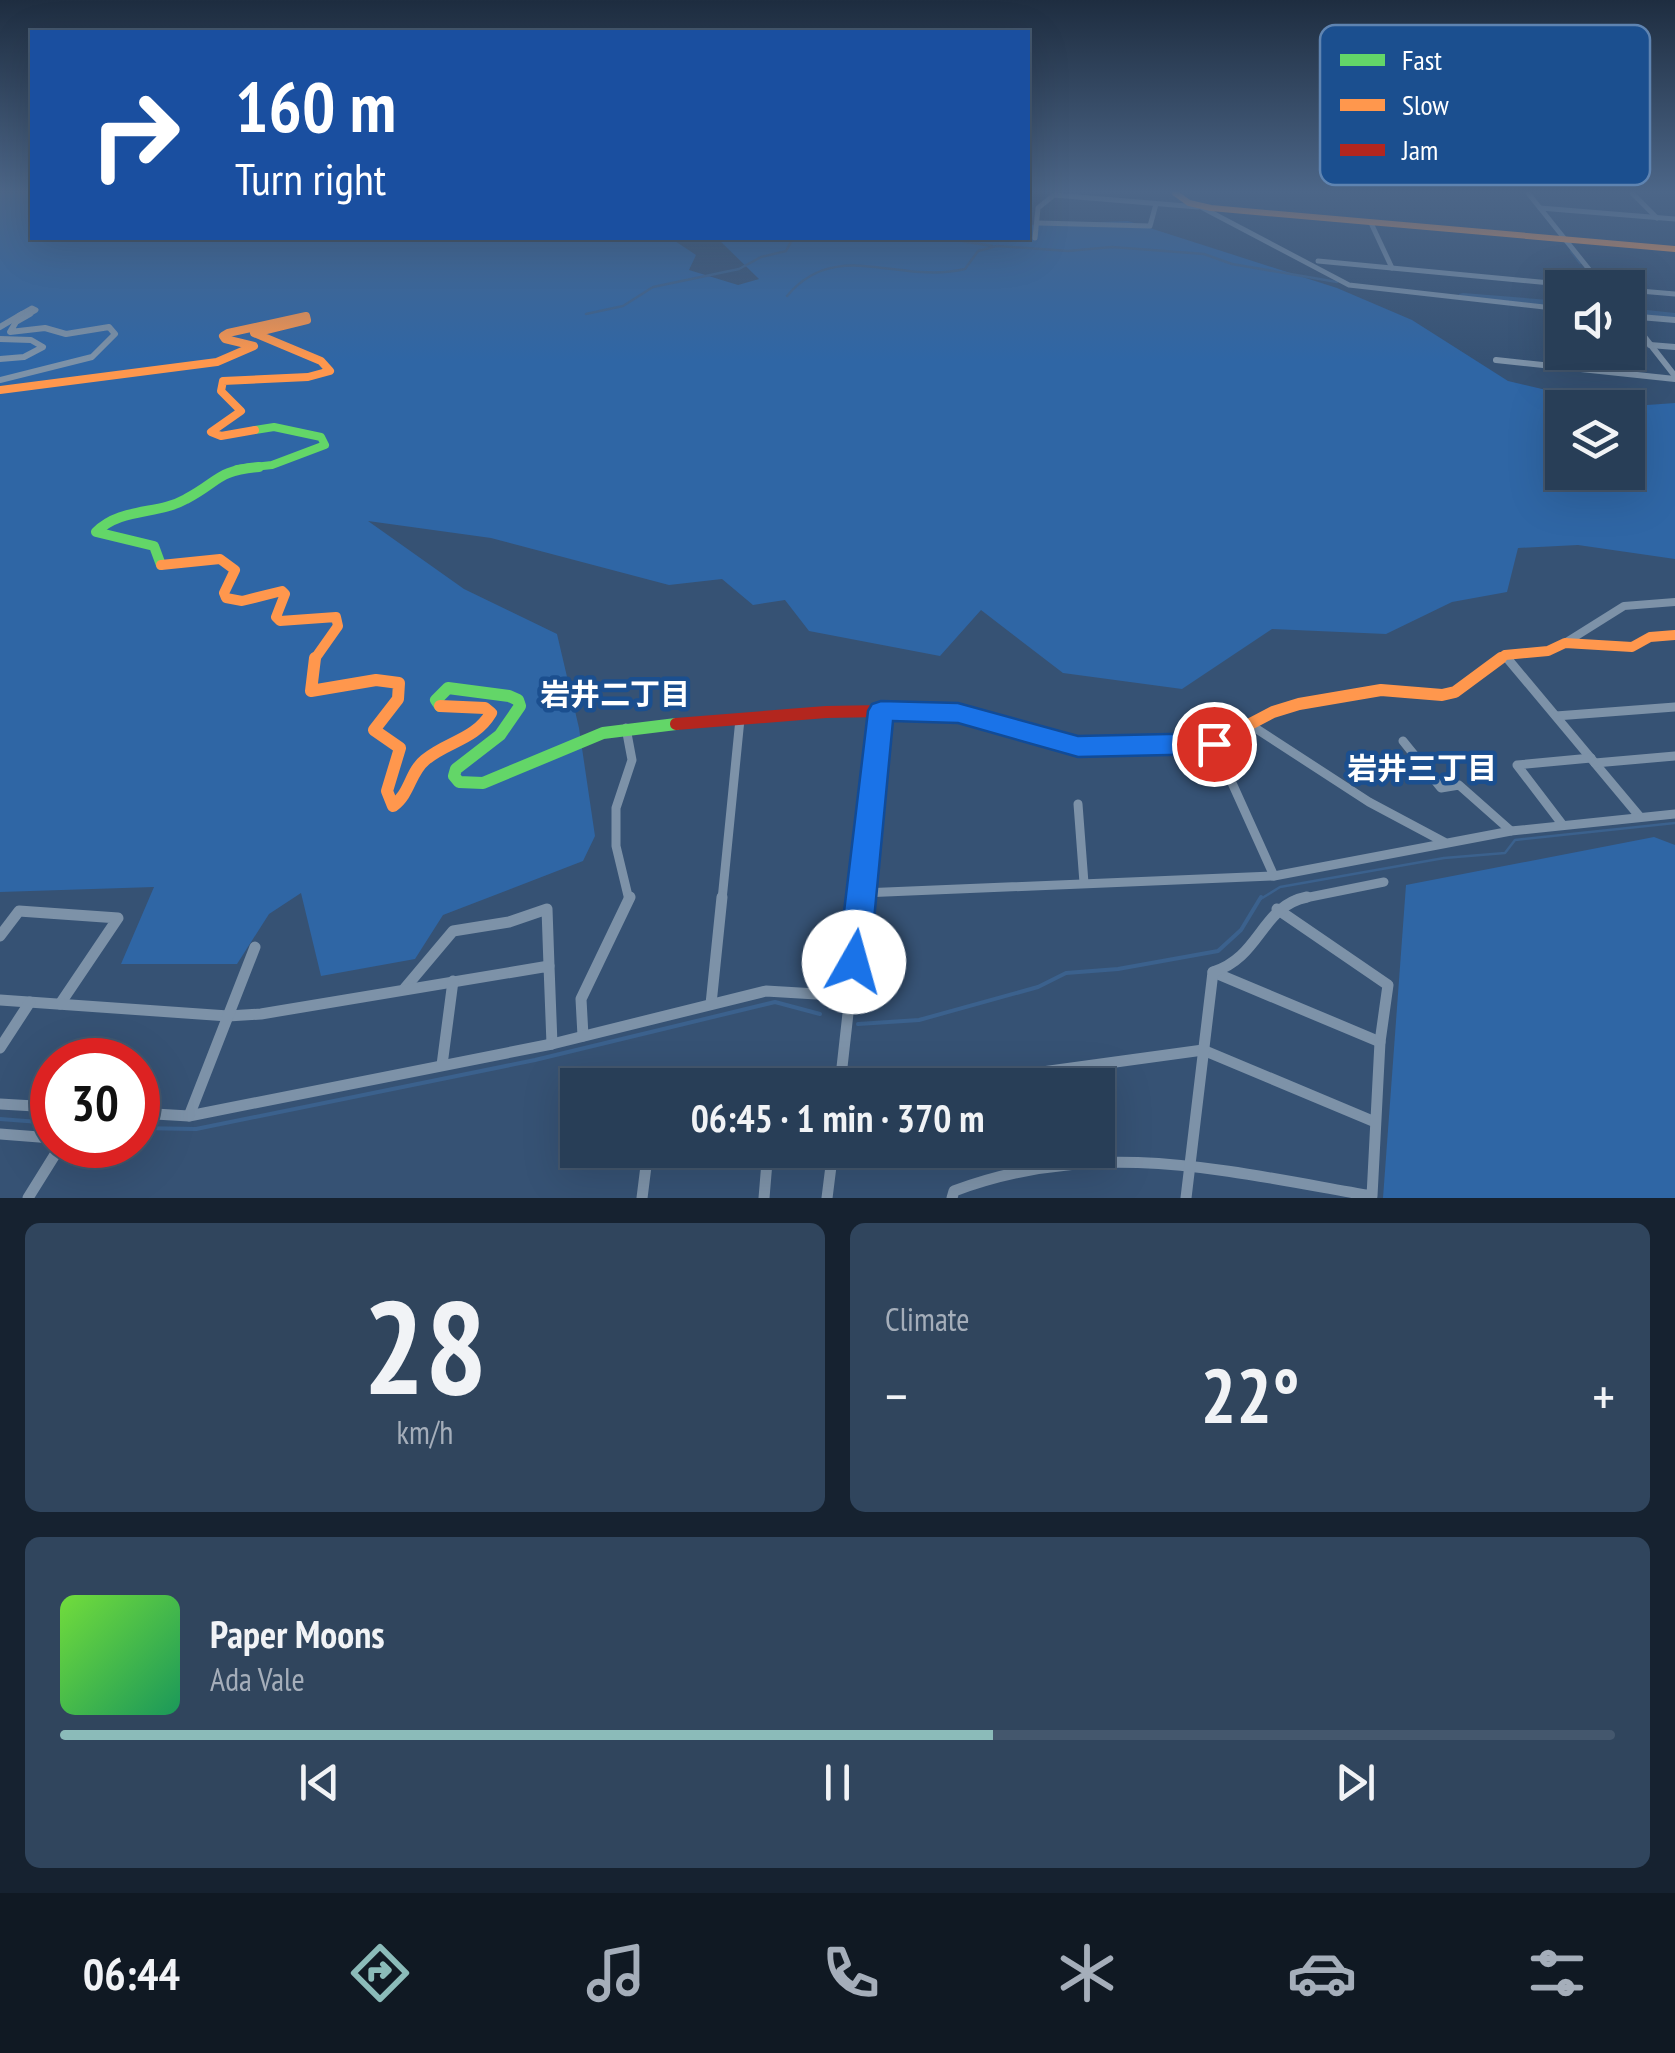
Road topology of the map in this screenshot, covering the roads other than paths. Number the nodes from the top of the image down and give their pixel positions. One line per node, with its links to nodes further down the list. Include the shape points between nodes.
1 (1279, 249): 10 (street, via 1342,282 1381,292)
2 (1383, 249): 5 (street)
3 (1572, 249): 6 (street)
4 (1318, 261): 5 (street)
5 (1392, 268): 7 (street)
6 (1589, 270)
7 (1545, 283)
8 (1645, 291): 9 (street)
9 (1675, 294)
10 (1545, 307)
11 (1675, 320): 14 (street, via 1628,316)
12 (0, 327): 19 (street, via 32,308 10,332 109,327 115,334 92,356)
13 (0, 338): 16 (street, via 43,347 24,358)
14 (1650, 345): 15 (street); 18 (street)
15 (1675, 348)
16 (0, 359)
17 (1496, 360): 18 (street)
18 (1675, 377)
19 (0, 380)
20 (0, 390): 30 (street, via 217,362 254,346 225,340 228,333 306,316 254,333 330,370 311,377 223,380 221,391 242,411 210,432 290,428 325,444 272,465 228,470 184,501 125,515 96,532 154,546 162,567 211,557 226,561 235,570 226,598 282,591 280,622 336,617 338,626 312,654 311,691 376,680 399,683 398,698 374,730 400,748 387,792 392,806 403,801 412,772 489,720 485,708 439,706 436,700 448,688 509,696 520,706 500,735 456,769 459,782 484,783)
21 (1675, 602): 23 (street, via 1624,606)
22 (1675, 635): 23 (street, via 1632,647)
23 (1565, 644): 24 (street)
24 (1505, 655): 27 (street); 29 (street, via 1454,692 1381,690 1299,704)
25 (1675, 706): 27 (street)
26 (881, 711): 28 (street); 32 (street, via 958,713 1078,747); 44 (street)
27 (1556, 716): 34 (street)
28 (740, 719): 30 (street); 56 (street)
29 (1248, 724): 32 (street); 40 (street, via 1377,810)
30 (626, 728): 58 (street, via 632,760 616,808 616,846 631,896 581,998)
31 (1402, 741): 39 (street, via 1441,788 1460,785)
32 (1214, 744): 41 (street)
33 (1675, 756): 34 (street)
34 (1593, 761): 37 (street); 38 (street, via 1517,764)
35 (1078, 804): 43 (street)
36 (1675, 814): 37 (street)
37 (1640, 816): 38 (street)
38 (1562, 824): 39 (street)
39 (1511, 831): 40 (street)
40 (1444, 842): 41 (street)
41 (1274, 876): 43 (street)
42 (1384, 882): 45 (street, via 1288,900)
43 (1084, 884): 44 (street)
44 (862, 892): 52 (street)
45 (1277, 908): 49 (street, via 1235,968); 59 (street, via 1388,985)
46 (0, 936): 55 (street, via 18,911 118,918)
47 (255, 948): 57 (street)
48 (549, 966): 50 (street); 51 (street, via 547,908 454,930); 60 (street)
49 (1213, 972): 59 (street); 62 (street)
50 (453, 981): 51 (street); 63 (street)
51 (405, 988): 57 (street)
52 (850, 996): 56 (street, via 776,990); 64 (street)
53 (0, 1000): 54 (street)
54 (30, 1002): 55 (street); 61 (street)
55 (60, 1004): 57 (street)
56 (711, 1004): 58 (street)
57 (228, 1016): 69 (street)
58 (584, 1036): 60 (street)
59 (1380, 1042): 70 (street)
60 (552, 1044): 63 (street)
61 (0, 1048)
62 (1203, 1050): 65 (street); 70 (street); 73 (street)
63 (442, 1065): 69 (street)
64 (842, 1068)
65 (1072, 1068)
66 (0, 1104): 67 (street)
67 (30, 1106)
68 (160, 1114): 69 (street)
69 (189, 1116)
70 (1375, 1122): 73 (street, via 1372,1196)
71 (0, 1134): 72 (street)
72 (30, 1136)
73 (1190, 1166): 78 (street); 83 (street, via 1027,1165 982,1178)
74 (47, 1168): 79 (street)
75 (646, 1168): 80 (street)
76 (766, 1168): 81 (street)
77 (830, 1168): 82 (street)
78 (1187, 1191): 84 (street)
79 (28, 1198)
80 (642, 1198)
81 (764, 1198)
82 (827, 1198)
83 (952, 1198)
84 (1194, 1198)

